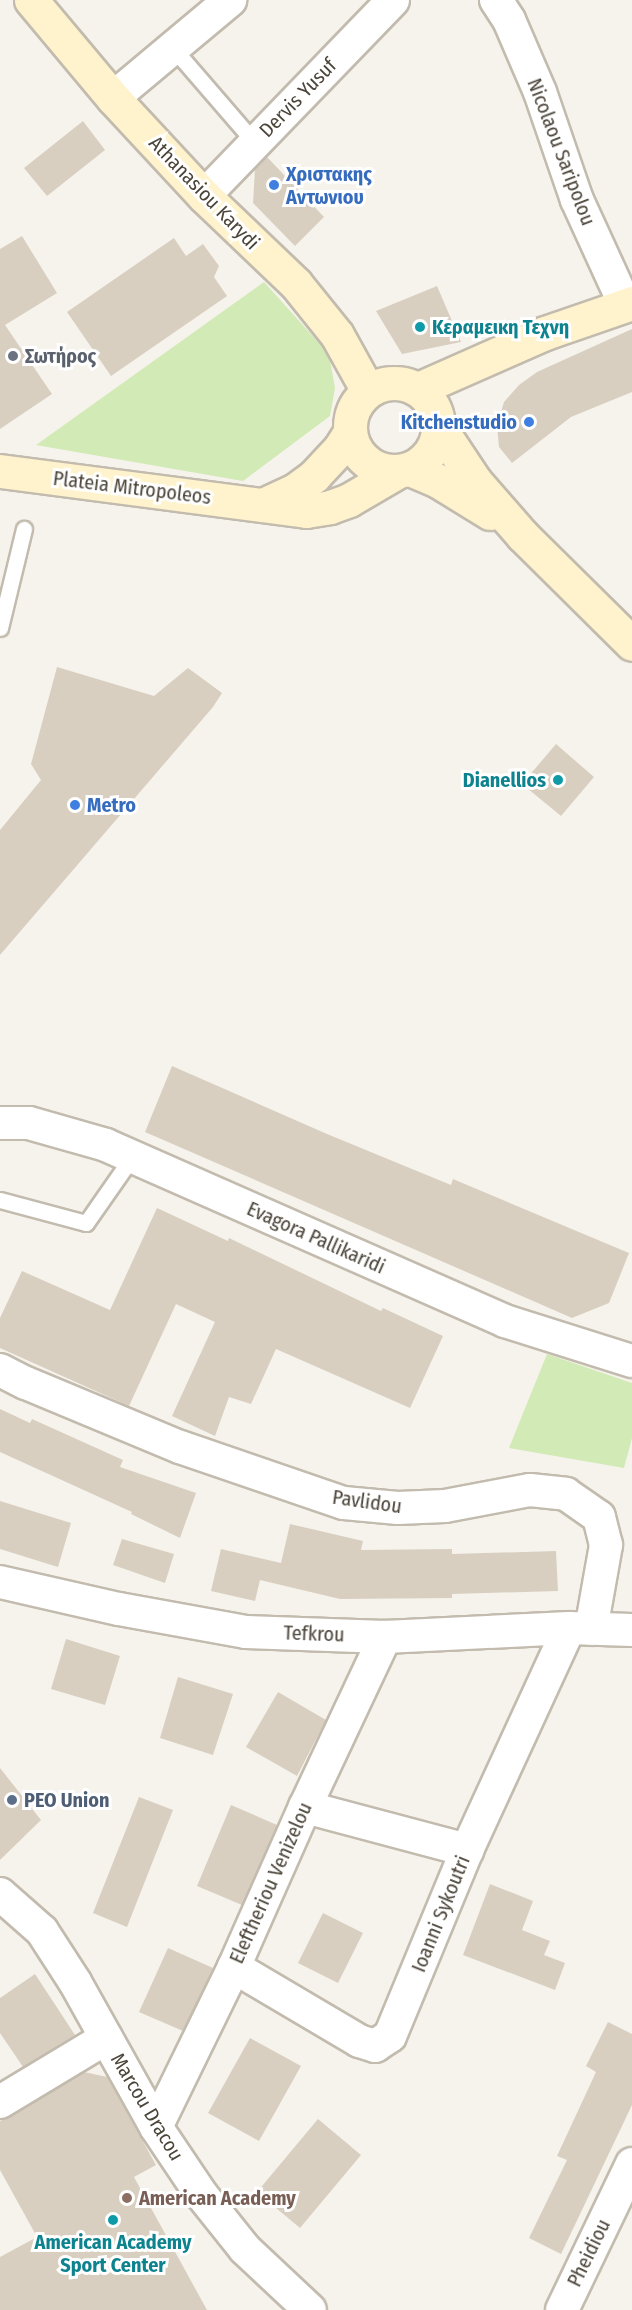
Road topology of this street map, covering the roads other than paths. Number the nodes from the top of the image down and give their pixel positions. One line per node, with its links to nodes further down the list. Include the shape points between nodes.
1 (31, 0): 6 (main road, Athanasiou Karydi)
2 (230, 0): 5 (street)
3 (393, 0): 7 (street, Dervis Yusuf)
4 (496, 0): 9 (street, Nicolaou Saripolou, via 540,92 577,200)
5 (173, 48): 6 (street); 7 (lane)
6 (113, 98): 8 (main road, Athanasiou Karydi)
7 (255, 143): 8 (street, Dervis Yusuf)
8 (204, 196): 11 (main road, Athanasiou Karydi, via 296,284 337,334)
9 (628, 304): 10 (main road, via 545,333)
10 (417, 389): 11 (main road, via 393,383); 12 (main road, via 429,399)
11 (368, 391): 13 (main road, via 352,413)
12 (439, 427): 15 (main road, via 431,453); 18 (main road, via 475,481)
13 (350, 432): 15 (main road, via 360,456 372,466); 16 (main road, via 314,476)
14 (0, 471): 16 (main road, Plateia Mitropoleos)
15 (404, 471): 16 (main road, Plateia Mitropoleos, via 330,507 306,511); 18 (main road, via 461,494)
16 (263, 505)
17 (24, 529): 19 (lane)
18 (523, 536): 20 (main road)
19 (0, 627)
20 (632, 644)
21 (0, 1123): 22 (street, Evagora Pallikaridi, via 29,1123)
22 (132, 1156): 23 (lane, via 86,1223); 24 (street, Evagora Pallikaridi, via 504,1321)
23 (0, 1200)
24 (631, 1357)
25 (0, 1370): 27 (street, Pavlidou, via 180,1447 344,1503 398,1508 445,1506 530,1491 566,1494 599,1517 606,1545)
26 (0, 1582): 29 (street, Tefkrou, via 246,1632)
27 (580, 1629): 28 (street, Tefkrou); 29 (street, Tefkrou); 31 (street, Ioanni Sykoutri)
28 (632, 1630)
29 (385, 1637): 30 (street, Eleftheriou Venizelou)
30 (305, 1807): 31 (street); 33 (street, Eleftheriou Venizelou)
31 (467, 1850): 33 (street, Ioanni Sykoutri, via 390,2036 375,2046)
32 (0, 1894): 34 (street, Marcou Dracou, via 42,1931)
33 (234, 1967): 36 (street, Eleftheriou Venizelou)
34 (106, 2038): 35 (street); 36 (street, Marcou Dracou)
35 (0, 2102)
36 (156, 2127): 38 (street, Marcou Dracou, via 201,2194 245,2249)
37 (632, 2164): 39 (street, Pheidiou)
38 (310, 2310)
39 (562, 2310)

